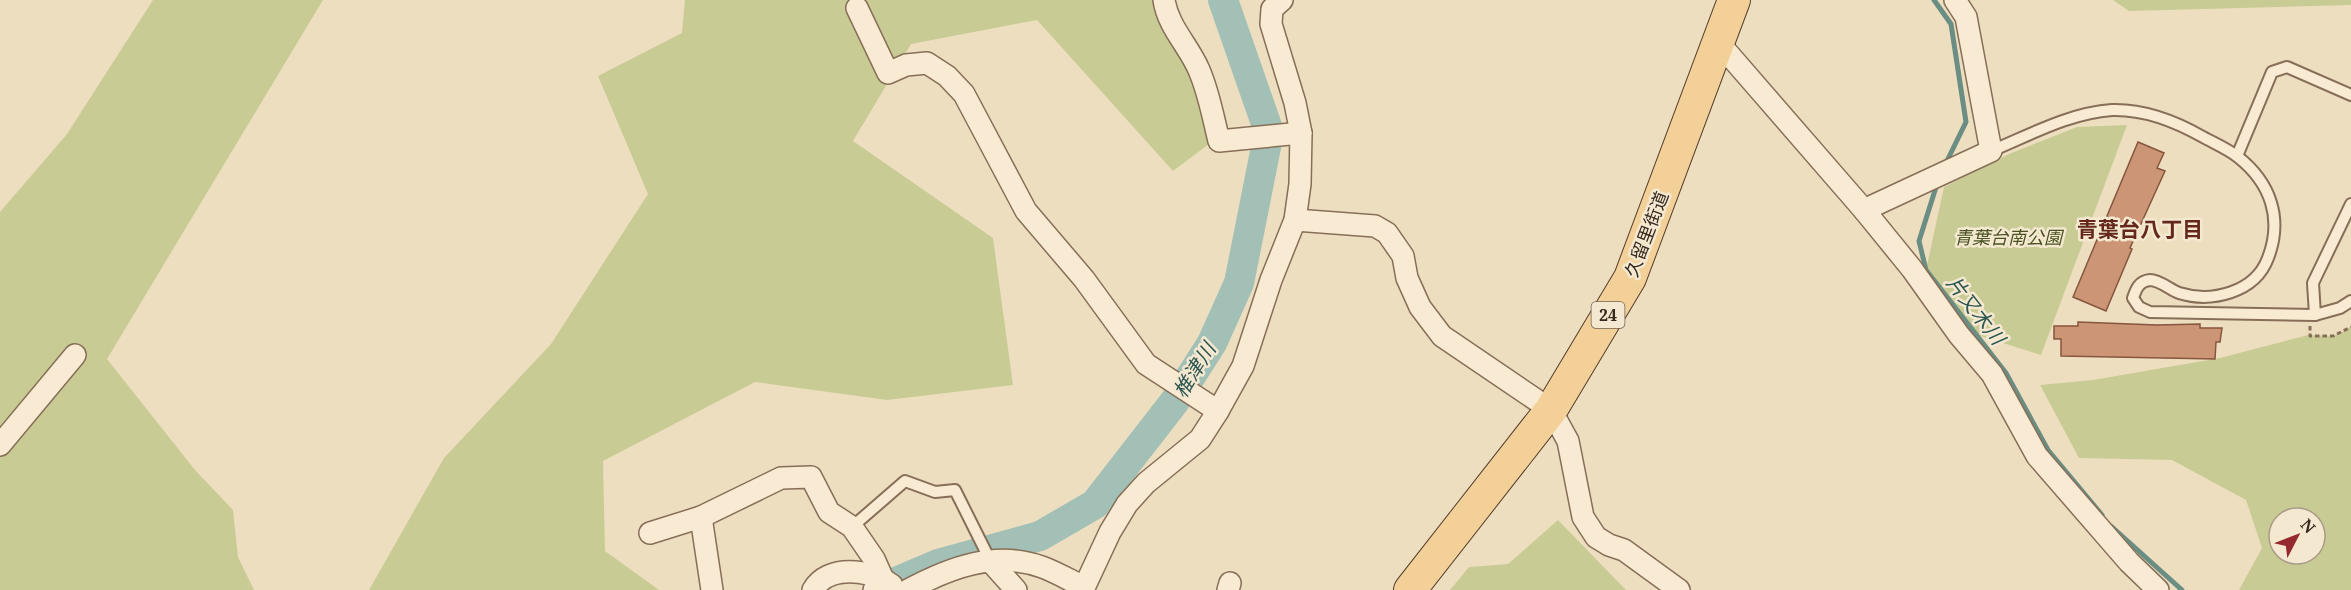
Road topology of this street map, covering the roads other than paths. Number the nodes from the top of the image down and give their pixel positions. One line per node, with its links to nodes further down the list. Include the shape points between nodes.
1 (1164, 0): 8 (street, via 1178,35 1198,67 1219,141)
2 (1282, 0): 8 (street, via 1272,9 1271,24)
3 (1734, 0): 6 (main road, 久留里街道 / 24)
4 (1955, 0): 9 (street, via 1966,17)
5 (857, 8): 18 (street, via 888,73 906,64 927,63 964,94 1026,211 1084,279 1146,364)
6 (1719, 43): 12 (street); 17 (main road, 久留里街道 / 24, via 1630,278)
7 (2351, 95): 10 (lane, via 2287,67 2272,72)
8 (1301, 133): 13 (street, via 1300,184)
9 (1991, 151): 10 (lane, via 2076,115 2113,110 2151,114 2175,122); 12 (street)
10 (2237, 156): 15 (lane, via 2259,176 2271,197 2272,239 2268,259 2258,276 2228,294 2209,298 2177,292 2152,280 2136,288 2133,298 2139,307 2150,312)
11 (2351, 204): 15 (lane, via 2313,283)
12 (1864, 210): 32 (street, via 1992,374 2037,456)
13 (1294, 220): 17 (street, via 1375,226 1387,233 1404,256 1407,278 1420,307 1443,336); 18 (street, via 1243,366)
14 (2351, 301): 15 (lane, via 2340,308)
15 (2312, 314)
16 (75, 355): 19 (street)
17 (1551, 410): 30 (main road, 久留里街道 / 24); 31 (street, via 1568,441 1575,486 1589,528 1596,537 1624,550)
18 (1218, 411): 25 (street, via 1200,439 1126,504)
19 (0, 445)
20 (701, 517): 21 (street, via 781,478 811,477 830,512); 22 (street); 26 (street)
21 (852, 526): 23 (lane, via 905,481 935,492 955,490); 24 (street, via 874,559)
22 (650, 533)
23 (991, 562): 25 (street, via 1012,560 1042,567); 28 (street, via 941,573); 29 (street)
24 (885, 586): 27 (street, via 846,571 830,573)
25 (1084, 589)
26 (712, 590)
27 (813, 590)
28 (908, 590)
29 (1016, 590)
30 (1410, 590)
31 (1679, 590)
32 (2158, 590)

